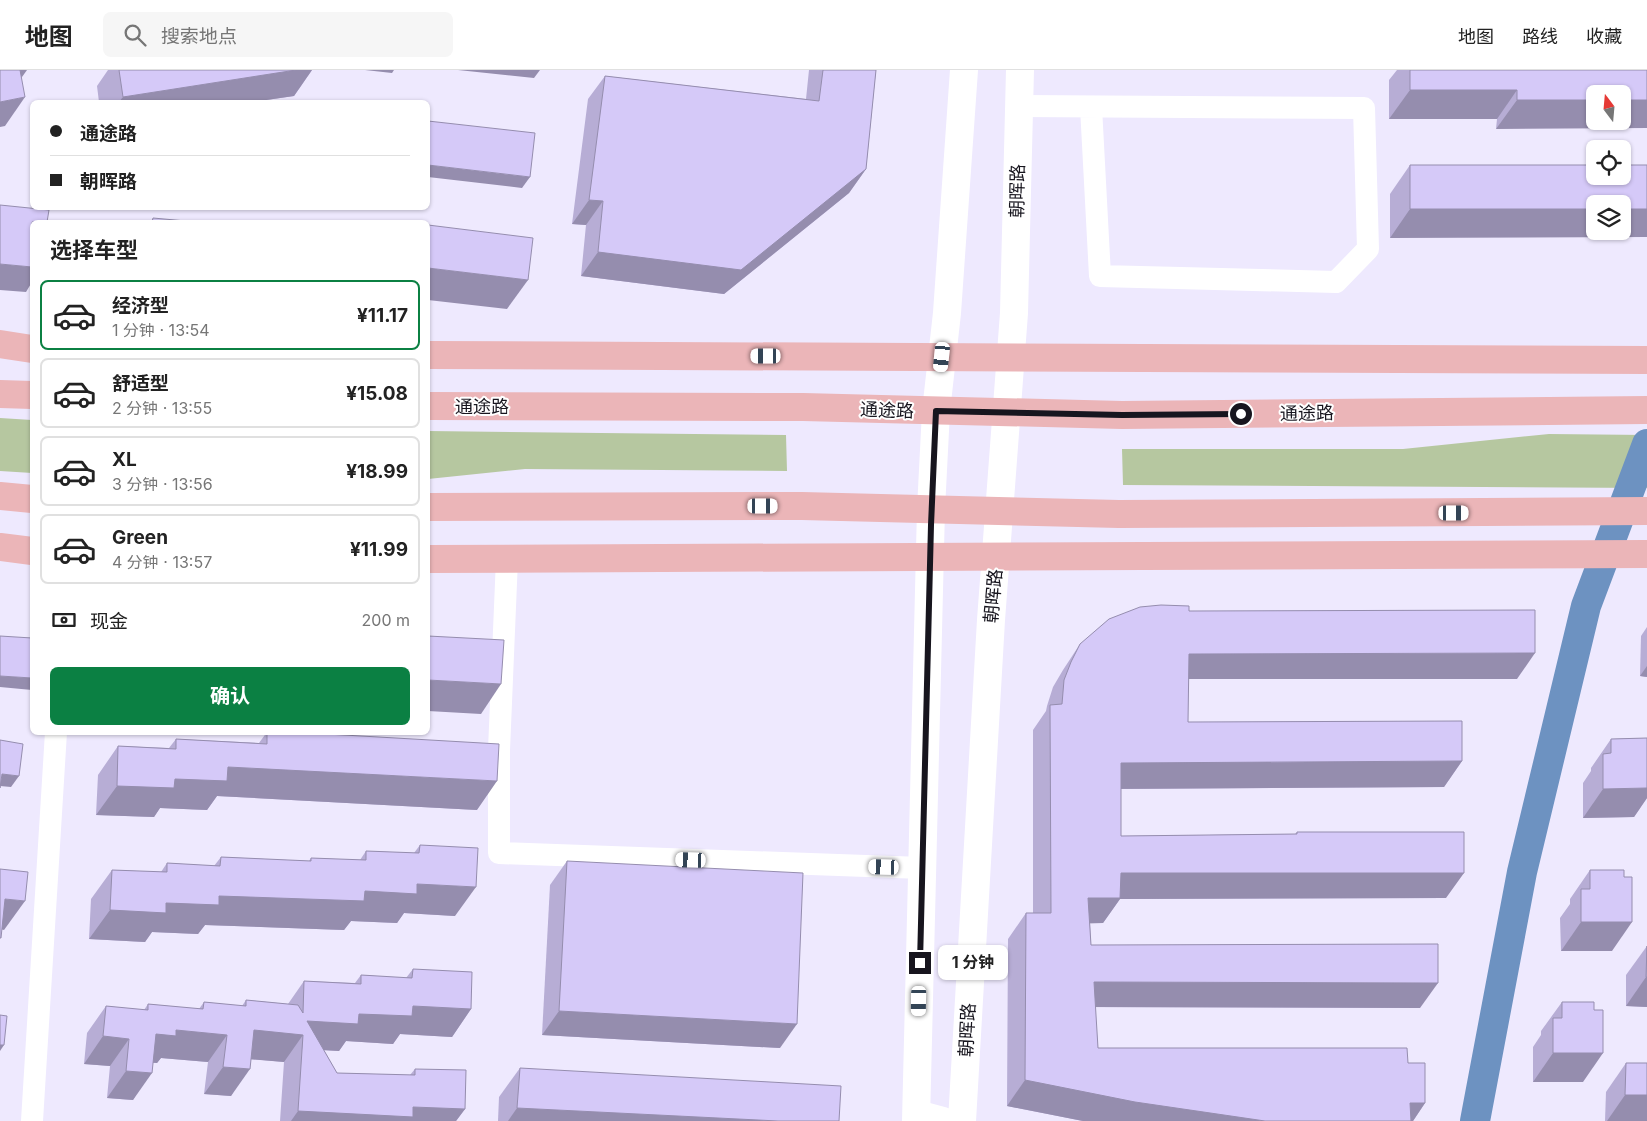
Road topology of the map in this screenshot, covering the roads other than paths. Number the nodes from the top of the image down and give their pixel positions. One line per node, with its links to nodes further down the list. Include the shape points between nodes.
1 (964, 70): 8 (main road)
2 (1020, 70): 3 (main road, 朝晖路)
3 (1020, 106): 4 (street); 9 (main road, 朝晖路)
4 (1091, 107): 4 (street, via 1364,108 1368,249 1336,282 1100,276)
5 (0, 344): 6 (main road)
6 (30, 349)
7 (430, 355): 8 (main road)
8 (942, 357): 9 (main road); 15 (main road)
9 (1012, 358): 10 (main road); 16 (main road, 朝晖路)
10 (1647, 360)
11 (0, 394): 12 (main road)
12 (30, 395)
13 (430, 406): 15 (main road, 通途路, via 803,407)
14 (1647, 410): 16 (main road, 通途路, via 1122,415)
15 (936, 411): 16 (main road, 通途路); 20 (main road)
16 (1008, 411): 21 (main road, 朝晖路)
17 (0, 496): 18 (main road)
18 (30, 499)
19 (430, 507): 20 (main road)
20 (931, 509): 21 (main road); 26 (main road)
21 (1000, 511): 22 (main road, via 1119,514); 27 (main road, 朝晖路)
22 (1647, 511)
23 (0, 548): 24 (main road)
24 (30, 551)
25 (1647, 554): 27 (main road)
26 (930, 558): 27 (main road); 28 (main road); 31 (main road)
27 (997, 558): 35 (main road, 朝晖路)
28 (507, 559): 29 (main road); 31 (street, via 499,750 499,853)
29 (430, 560)
30 (56, 735): 33 (street)
31 (922, 868): 32 (main road)
32 (916, 1118): 34 (main road)
33 (32, 1119)
34 (943, 1121)
35 (962, 1121)

